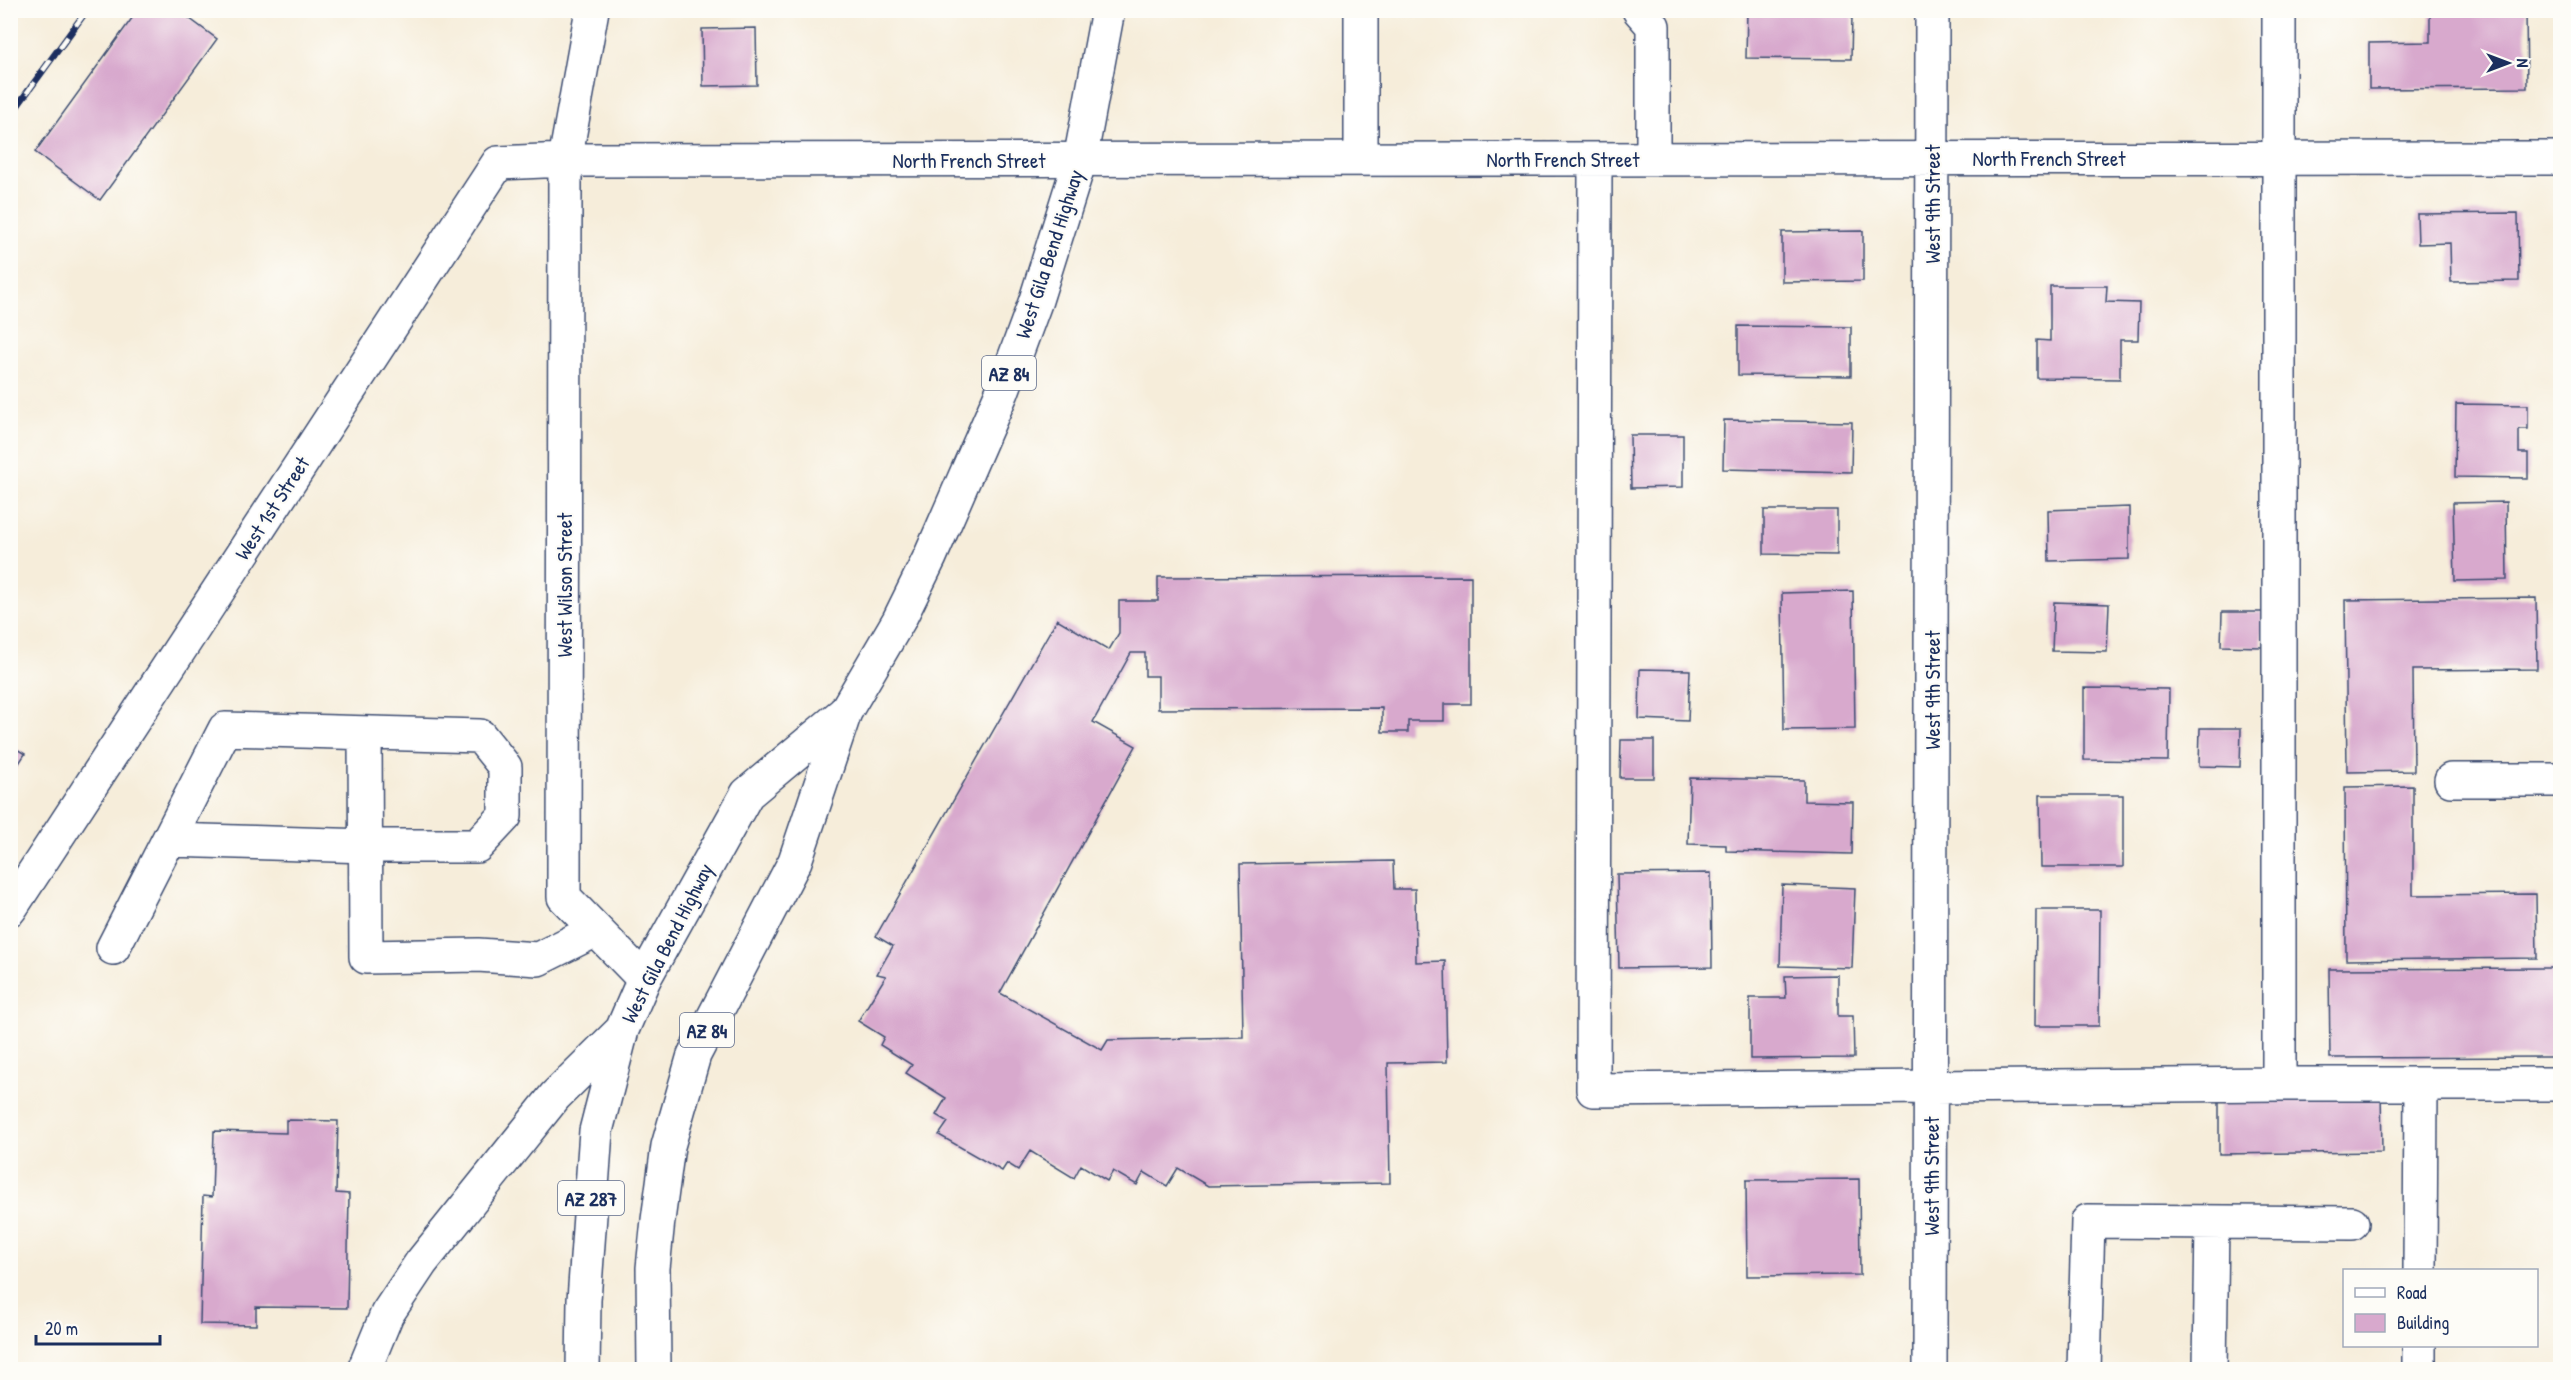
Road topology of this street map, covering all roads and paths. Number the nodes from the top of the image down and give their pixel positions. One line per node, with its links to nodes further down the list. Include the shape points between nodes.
1 (592, 10): 10 (street, West Wilson Street)
2 (1108, 10): 11 (street, West Gila Bend Highway / AZ 84)
3 (1361, 10): 12 (street)
4 (1639, 10): 14 (street, via 1653,26)
5 (1932, 10): 7 (street, West 9th Street)
6 (2279, 10): 8 (street)
7 (1932, 158): 8 (street, North French Street); 14 (street, North French Street); 29 (street, West 9th Street)
8 (2279, 158): 9 (street, North French Street); 26 (street)
9 (2560, 158)
10 (565, 159): 11 (street, North French Street); 21 (street, West 1st Street, via 498,163); 22 (street, West Wilson Street, via 564,897)
11 (1080, 159): 12 (street, North French Street); 15 (street, West Gila Bend Highway / AZ 84, via 1036,300 967,476 899,620)
12 (1361, 159): 13 (street, North French Street)
13 (1595, 159): 14 (street, North French Street); 29 (street, via 1593,1090)
14 (1653, 159)
15 (844, 712): 24 (street, West Gila Bend Highway / AZ 84, via 747,794); 36 (street, West Gila Bend Highway / AZ 84, via 795,861 694,1055 668,1146 658,1220 653,1268)
16 (365, 733): 19 (street, via 225,729); 20 (street); 20 (street, via 480,736 505,767 504,816 477,846)
17 (2451, 780): 18 (street)
18 (2560, 780)
19 (169, 840): 20 (street); 23 (street)
20 (367, 846): 22 (street, via 366,957 538,959)
21 (10, 909)
22 (596, 930): 24 (street, West Wilson Street)
23 (113, 948)
24 (644, 979): 25 (street, West Gila Bend Highway / AZ 84)
25 (622, 1030): 34 (street, AZ 84, via 555,1096 421,1263 387,1314); 35 (street, West Gila Bend Highway / AZ 287, via 596,1131 584,1300)
26 (2279, 1084): 27 (street); 29 (street)
27 (2421, 1084): 28 (street); 32 (street)
28 (2560, 1084)
29 (1931, 1087): 37 (street, West 9th Street)
30 (2212, 1222): 31 (street); 38 (street, via 2088,1221); 39 (street)
31 (2352, 1223)
32 (2420, 1269)
33 (2419, 1347): 40 (street)
34 (364, 1370)
35 (584, 1370)
36 (654, 1370)
37 (1930, 1370)
38 (2084, 1370)
39 (2210, 1370)
40 (2419, 1370)

